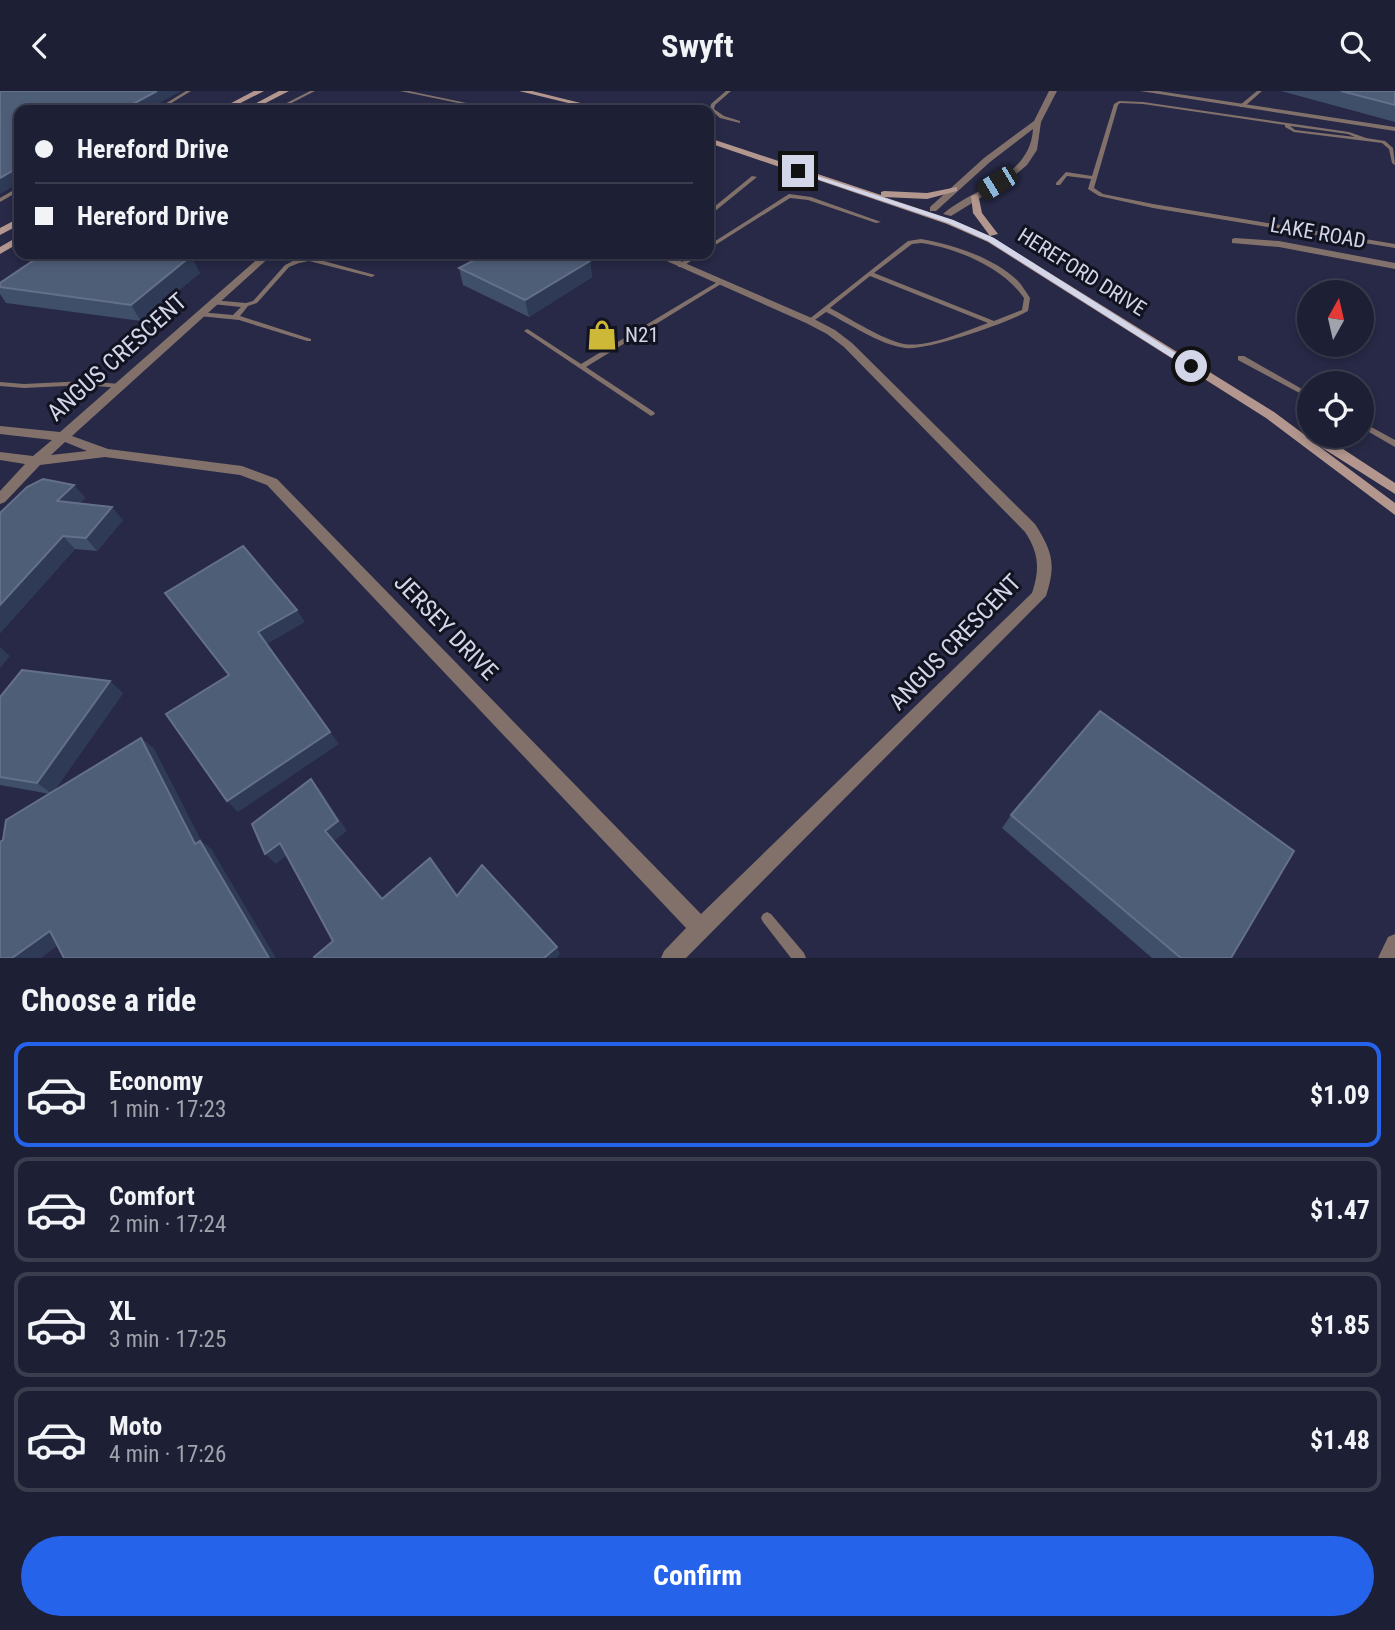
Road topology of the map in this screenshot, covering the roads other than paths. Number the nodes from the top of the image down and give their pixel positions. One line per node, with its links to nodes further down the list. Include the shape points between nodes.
1 (189, 91): 11 (lane)
2 (260, 91): 12 (street)
3 (285, 91): 13 (street)
4 (313, 91): 14 (lane)
5 (402, 91): 15 (lane)
6 (523, 91): 16 (street)
7 (729, 91): 17 (lane)
8 (1053, 91): 20 (street)
9 (1144, 91): 18 (street)
10 (1260, 91): 18 (lane)
11 (165, 105)
12 (232, 105)
13 (257, 105)
14 (285, 105)
15 (473, 105)
16 (583, 105)
17 (713, 105)
18 (1242, 106): 22 (street)
19 (714, 111): 21 (lane)
20 (1037, 122): 29 (street); 31 (street, via 1032,153 1018,170)
21 (738, 123)
22 (1395, 129)
23 (714, 140): 30 (street, HEREFORD DRIVE)
24 (714, 141): 33 (street, HEREFORD DRIVE)
25 (1395, 163): 27 (lane, via 1390,146 1364,139 1119,102)
26 (754, 177): 32 (lane)
27 (1093, 178): 28 (lane, via 1066,174); 39 (lane, via 1091,189 1101,195)
28 (1058, 184)
29 (954, 189): 30 (street, via 927,196); 34 (street)
30 (883, 194): 34 (street, HEREFORD DRIVE)
31 (975, 196): 34 (street); 36 (street, via 978,213)
32 (714, 209)
33 (919, 212): 34 (street, HEREFORD DRIVE); 34 (street)
34 (943, 215): 36 (street, HEREFORD DRIVE); 74 (street, HEREFORD DRIVE, via 1016,254 1270,415)
35 (878, 222): 38 (lane, via 809,198 789,196)
36 (993, 234): 63 (street, HEREFORD DRIVE)
37 (1235, 241): 44 (street, LAKE ROAD, via 1279,244)
38 (714, 244)
39 (1395, 246)
40 (262, 259): 48 (street, ANGUS CRESCENT)
41 (667, 259): 43 (street, ANGUS CRESCENT)
42 (690, 259): 43 (lane)
43 (680, 266): 47 (street, ANGUS CRESCENT)
44 (1395, 266)
45 (372, 275): 49 (lane, via 309,259 297,261)
46 (870, 275): 50 (lane); 54 (lane); 54 (lane, via 909,242 932,242 998,269 1015,282 1027,298 1026,310)
47 (719, 283): 53 (street, ANGUS CRESCENT); 58 (lane)
48 (212, 302): 49 (lane); 51 (street, ANGUS CRESCENT)
49 (246, 305): 52 (lane)
50 (826, 309): 53 (lane); 54 (lane, via 907,346)
51 (200, 314): 52 (lane); 60 (street, ANGUS CRESCENT)
52 (235, 317): 56 (lane)
53 (810, 321): 76 (street, ANGUS CRESCENT, via 848,345 1030,528 1043,546 1047,571 1038,596)
54 (994, 323)
55 (527, 331): 58 (lane)
56 (309, 340)
57 (1241, 358): 61 (lane)
58 (581, 367): 62 (lane)
59 (0, 384): 60 (lane)
60 (119, 386): 66 (street, ANGUS CRESCENT)
61 (1297, 389)
62 (651, 414)
63 (1297, 424)
64 (0, 430): 66 (street, JERSEY DRIVE)
65 (1374, 432): 67 (lane)
66 (63, 437): 69 (street, JERSEY DRIVE); 71 (street, ANGUS CRESCENT)
67 (1395, 444)
68 (1332, 448): 72 (street)
69 (106, 453): 71 (street, JERSEY DRIVE); 76 (street, JERSEY DRIVE, via 242,471 280,488)
70 (0, 456): 71 (street, JERSEY DRIVE)
71 (36, 461): 73 (street, ANGUS CRESCENT)
72 (1395, 489)
73 (0, 499)
74 (1395, 510)
75 (767, 918): 79 (lane)
76 (701, 929): 78 (street, ANGUS CRESCENT)
77 (1395, 944): 80 (street)
78 (677, 956)
79 (799, 958)
80 (1388, 958)

